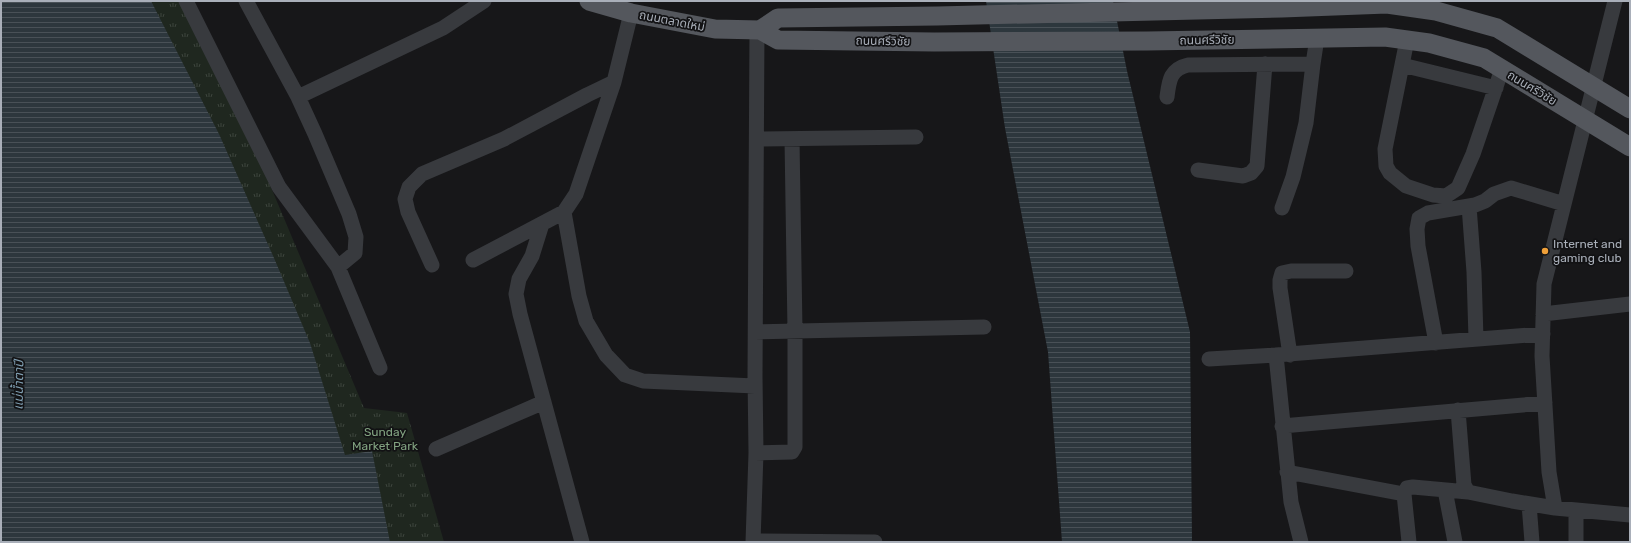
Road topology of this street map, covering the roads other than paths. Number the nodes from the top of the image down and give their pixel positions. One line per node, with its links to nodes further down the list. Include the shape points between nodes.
1 (186, 1): 34 (street, via 275,181)
2 (246, 1): 18 (street)
3 (484, 1): 18 (street, via 443,28)
4 (589, 1): 7 (main road, ถนนตลาดใหม่)
5 (1615, 1): 16 (street)
6 (1187, 6): 8 (main road, ถนนศรีวิชัย, via 1146,11 778,18); 16 (main road, ถนนศรีวิชัย, via 1387,4 1436,11 1497,28)
7 (631, 13): 8 (main road, ถนนตลาดใหม่, via 715,29); 15 (street)
8 (758, 30): 9 (main road, ถนนศรีวิชัย, via 778,40 934,42); 23 (street)
9 (1317, 38): 10 (main road, ถนนศรีวิชัย, via 1385,37); 12 (street)
10 (1407, 40): 13 (street); 14 (main road, ถนนศรีวิชัย, via 1429,43 1484,58)
11 (1265, 64): 12 (street); 19 (street, via 1179,67 1169,82); 26 (street, via 1257,166 1243,176)
12 (1313, 64): 29 (street, via 1306,123)
13 (1402, 65): 17 (street); 17 (street, via 1385,149 1386,166 1390,173 1406,186 1433,195 1446,196 1458,188)
14 (1502, 69): 17 (street); 21 (main road, ถนนศรีวิชัย)
15 (614, 82): 30 (street, via 576,194); 33 (street, via 504,139 422,174 409,187 406,199 408,212)
16 (1594, 87): 20 (main road, ถนนศรีวิชัย); 21 (street)
17 (1496, 88)
18 (298, 97): 34 (street, via 344,202 356,237 355,254)
19 (1167, 97)
20 (1630, 109)
21 (1584, 120): 25 (main road, ถนนศรีวิชัย); 27 (street)
22 (916, 137): 24 (street)
23 (758, 139): 24 (street); 40 (street)
24 (792, 139): 39 (street)
25 (1630, 147)
26 (1198, 170)
27 (1564, 204): 28 (street, via 1511,188); 37 (street, via 1544,284)
28 (1469, 206): 42 (street); 43 (street, via 1428,213 1419,218 1418,246)
29 (1282, 208)
30 (564, 212): 31 (street); 47 (street, via 586,321 606,355 625,375 643,380)
31 (542, 224): 32 (street); 48 (street, via 516,294)
32 (473, 260)
33 (432, 265)
34 (338, 267): 46 (street)
35 (1346, 271): 44 (street, via 1282,273 1280,288)
36 (1630, 304): 37 (street)
37 (1543, 314): 41 (street)
38 (984, 327): 39 (street)
39 (795, 331): 40 (street); 53 (street, via 795,447 792,452)
40 (756, 332): 47 (street)
41 (1543, 334): 42 (street); 49 (street)
42 (1476, 339): 43 (street)
43 (1436, 343): 44 (street)
44 (1283, 355): 45 (street); 51 (street)
45 (1209, 359)
46 (380, 368)
47 (755, 386): 53 (street)
48 (544, 402): 52 (street); 63 (street)
49 (1545, 403): 50 (street); 59 (street, via 1549,472)
50 (1458, 410): 51 (street); 56 (street, via 1464,485)
51 (1282, 426): 54 (street)
52 (436, 449)
53 (756, 452): 62 (street)
54 (1287, 472): 57 (street); 65 (street)
55 (1444, 490): 56 (street); 57 (street, via 1413,486 1406,488); 67 (street)
56 (1468, 492): 58 (street)
57 (1404, 494): 66 (street)
58 (1529, 504): 59 (street); 68 (street)
59 (1555, 508): 60 (street)
60 (1576, 510): 61 (street); 69 (street)
61 (1630, 515)
62 (753, 541): 64 (street)
63 (582, 542)
64 (875, 542)
65 (1301, 542)
66 (1409, 542)
67 (1455, 542)
68 (1532, 542)
69 (1576, 542)

